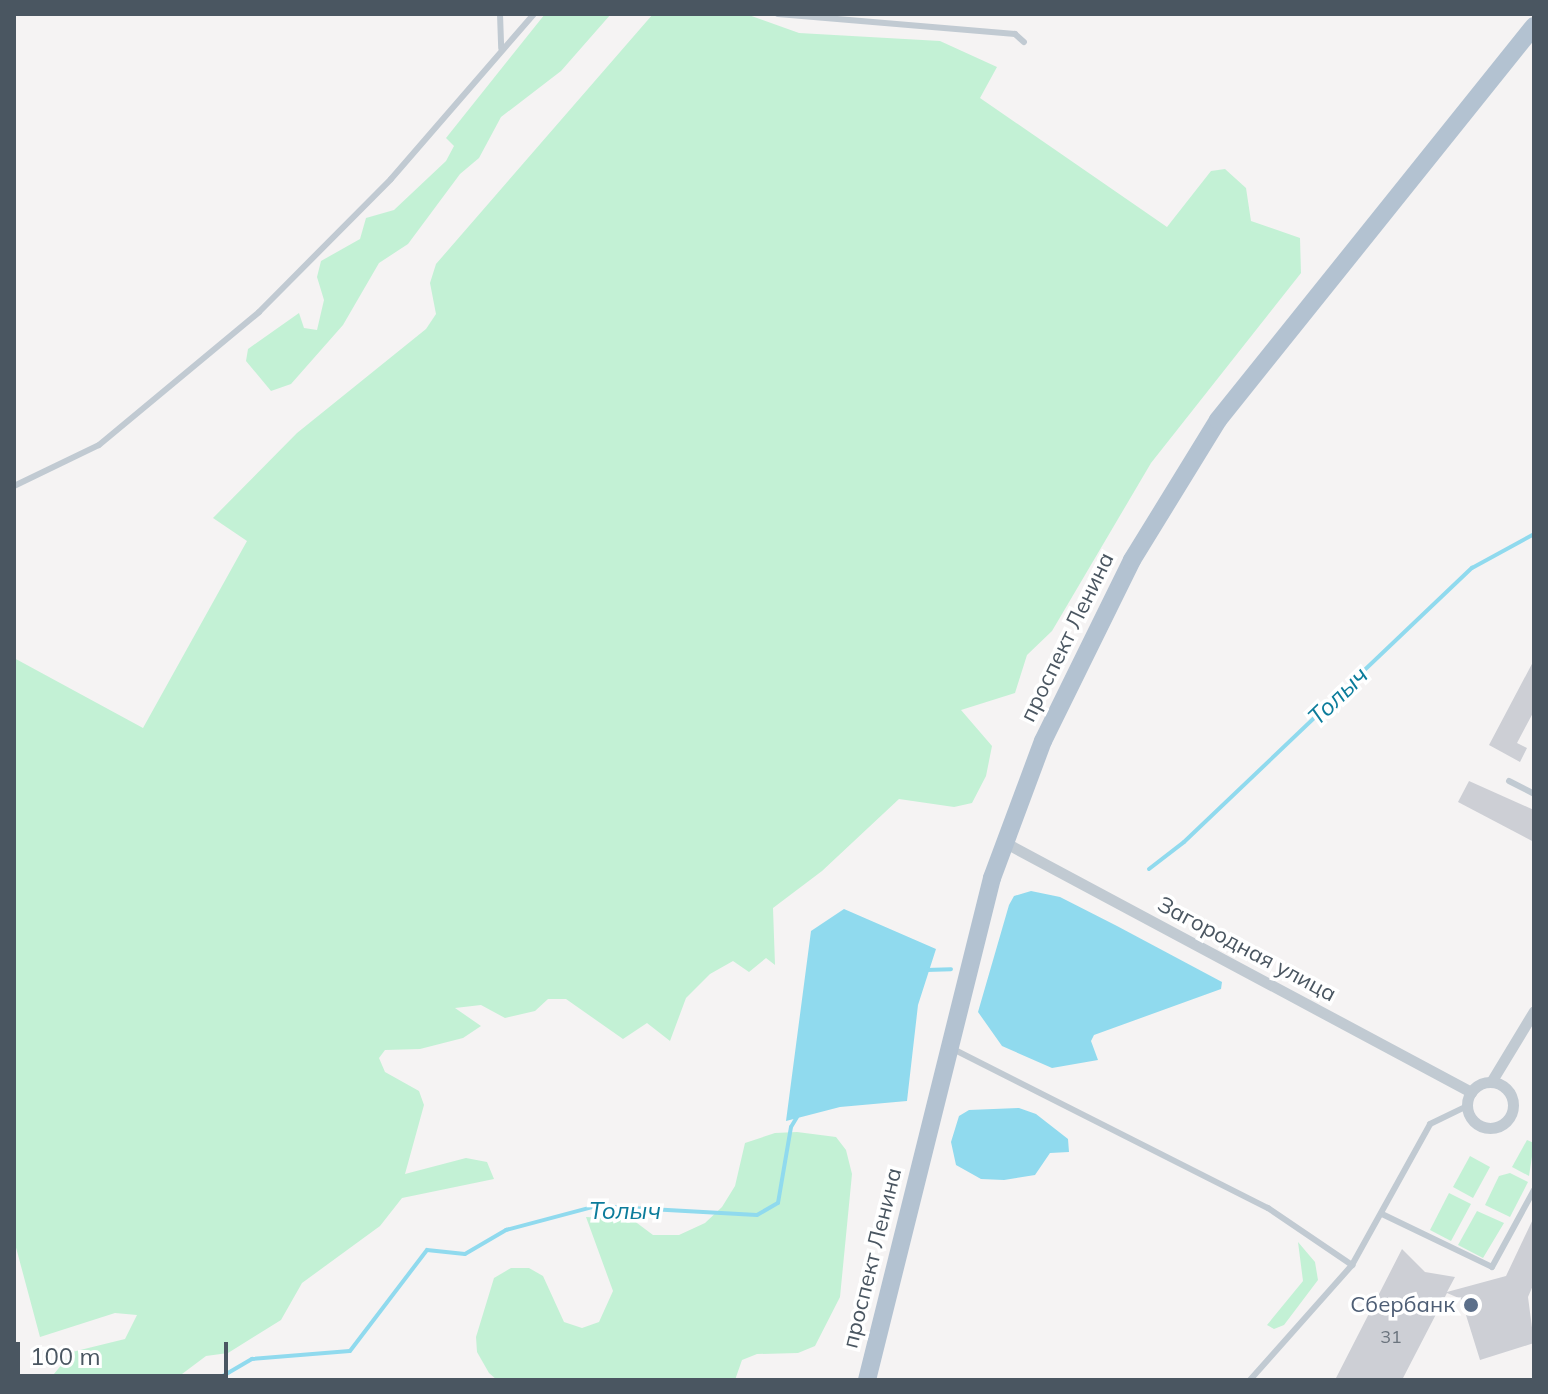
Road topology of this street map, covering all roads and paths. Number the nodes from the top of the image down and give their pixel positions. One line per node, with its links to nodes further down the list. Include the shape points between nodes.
1 (500, 14): 6 (lane)
2 (534, 14): 6 (lane)
3 (778, 14): 5 (lane, via 1015,34)
4 (1534, 26): 10 (main road, проспект Ленина, via 1218,420 1173,487 1043,741)
5 (1024, 42)
6 (501, 48): 7 (lane, via 391,179 259,312 99,445)
7 (14, 486)
8 (1509, 781): 9 (lane)
9 (1534, 794)
10 (1004, 842): 12 (main road, проспект Ленина); 14 (street, Загородная улица)
11 (1534, 1011): 13 (street)
12 (949, 1047): 18 (lane, via 1268,1208); 20 (main road, проспект Ленина)
13 (1491, 1082): 14 (street); 15 (street, via 1505,1087 1513,1101 1506,1122 1492,1128 1478,1125)
14 (1471, 1092): 15 (street)
15 (1467, 1106): 17 (lane, via 1430,1124)
16 (1534, 1190): 17 (lane, via 1492,1267)
17 (1382, 1214): 18 (lane)
18 (1352, 1265): 19 (lane)
19 (1252, 1377): 21 (lane)
20 (867, 1380)
21 (1261, 1380)

